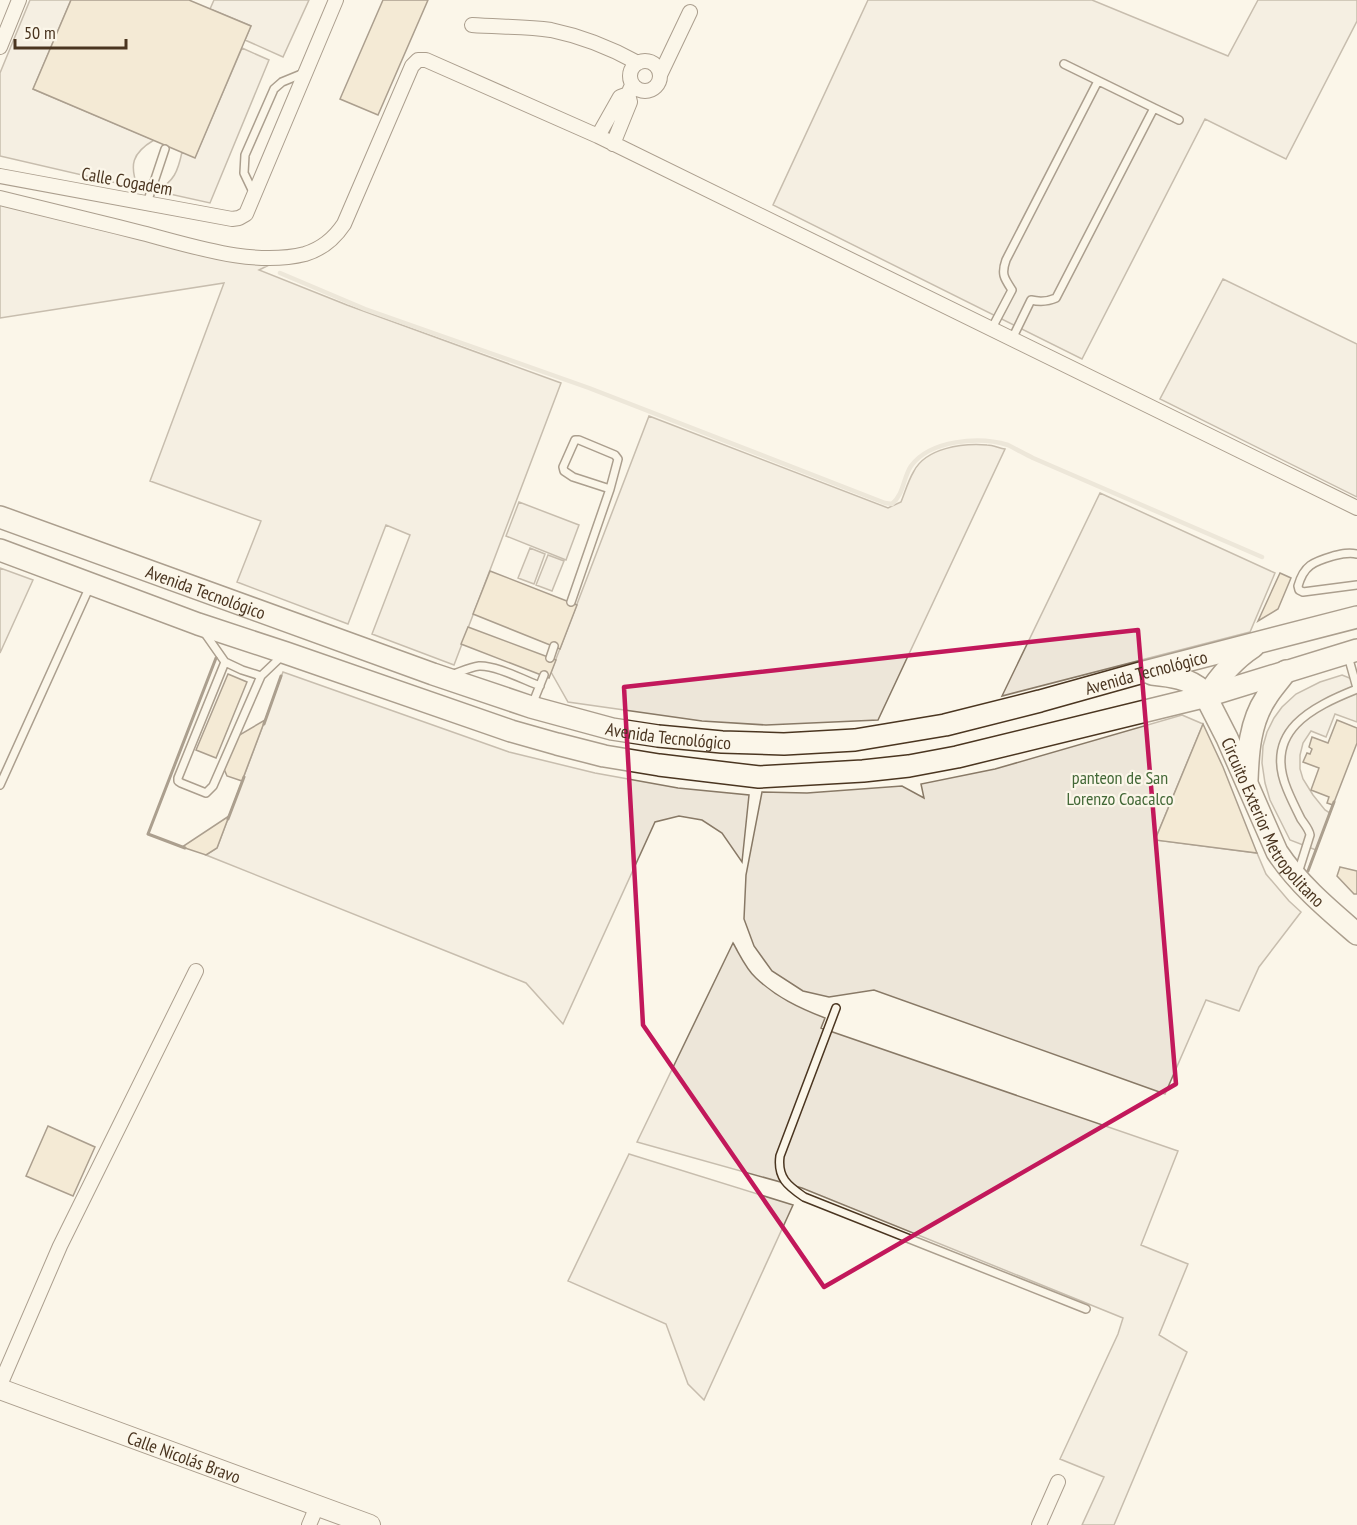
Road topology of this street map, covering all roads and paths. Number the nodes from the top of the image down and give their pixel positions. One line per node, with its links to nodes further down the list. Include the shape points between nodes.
1 (20, 0): 5 (street)
2 (336, 0): 8 (street)
3 (690, 12): 9 (street)
4 (472, 25): 6 (street, via 564,33)
5 (0, 47)
6 (638, 63): 9 (street, via 655,65); 11 (street, via 632,69)
7 (1065, 64): 10 (lane)
8 (306, 72): 18 (street); 18 (lane, via 274,89 245,155 244,173)
9 (660, 75): 11 (street, via 654,89)
10 (1098, 81): 12 (lane); 21 (lane, via 1005,260 1002,271 1012,290)
11 (630, 89): 14 (street, via 620,97); 15 (street, via 630,102)
12 (1154, 108): 13 (lane); 22 (lane, via 1056,298 1031,300)
13 (1179, 120)
14 (598, 136): 15 (street); 19 (street, via 426,60 418,60 412,66 344,224 335,237 306,254 228,254)
15 (613, 144): 21 (street)
16 (165, 149): 20 (lane)
17 (0, 176): 20 (street, Calle Cogadem)
18 (254, 194): 20 (street, Calle Cogadem, via 246,214 232,219)
19 (0, 198)
20 (147, 203)
21 (992, 328): 22 (street)
22 (1012, 339): 24 (street)
23 (610, 489): 23 (lane, via 617,456 575,440 562,466 564,471); 30 (lane)
24 (1357, 507)
25 (0, 517): 43 (main road, Avenida Tecnológico)
26 (0, 550): 28 (main road, Avenida Tecnológico)
27 (1357, 554): 29 (lane, via 1348,552 1314,561 1298,586 1303,592)
28 (91, 584): 32 (main road, Avenida Tecnológico); 49 (lane)
29 (1357, 585)
30 (571, 602)
31 (1357, 617): 33 (main road, Avenida Tecnológico)
32 (198, 624): 36 (main road, Avenida Tecnológico); 38 (lane)
33 (1264, 641): 40 (main road, Avenida Tecnológico); 46 (main road, via 1234,661)
34 (554, 646): 37 (lane)
35 (1352, 652): 39 (main road, Avenida Tecnológico); 45 (lane)
36 (286, 653): 42 (lane); 46 (main road, Avenida Tecnológico, via 557,744 604,756 759,777 909,766)
37 (550, 658)
38 (225, 662): 42 (lane); 42 (lane, via 178,778 206,793 213,786)
39 (1286, 671): 46 (main road, Avenida Tecnológico); 48 (main road, via 1258,712 1249,747)
40 (1140, 673): 46 (main road, via 1179,677); 47 (main road, Avenida Tecnológico, via 945,725 855,740 784,744 658,736 612,729)
41 (543, 675): 44 (lane)
42 (261, 676)
43 (443, 677): 44 (lane, via 486,666); 47 (main road, Avenida Tecnológico)
44 (540, 686): 47 (lane)
45 (1357, 689): 50 (lane, via 1306,714 1285,739 1282,771 1310,835)
46 (1207, 696): 48 (main road, Circuito Exterior Metropolitano)
47 (531, 707)
48 (1247, 784): 50 (main road, Circuito Exterior Metropolitano, via 1277,852)
49 (0, 785)
50 (1296, 878): 51 (main road, Circuito Exterior Metropolitano)
51 (1357, 934)
52 (196, 971): 55 (street, via 60,1246)
53 (836, 1008): 54 (lane, via 780,1156 780,1172 785,1181 804,1197)
54 (1086, 1309)
55 (0, 1387): 57 (street, Calle Nicolás Bravo)
56 (1058, 1482): 60 (street)
57 (317, 1506): 58 (street); 59 (street, Calle Nicolás Bravo)
58 (309, 1525)
59 (370, 1525)
60 (1039, 1525)

